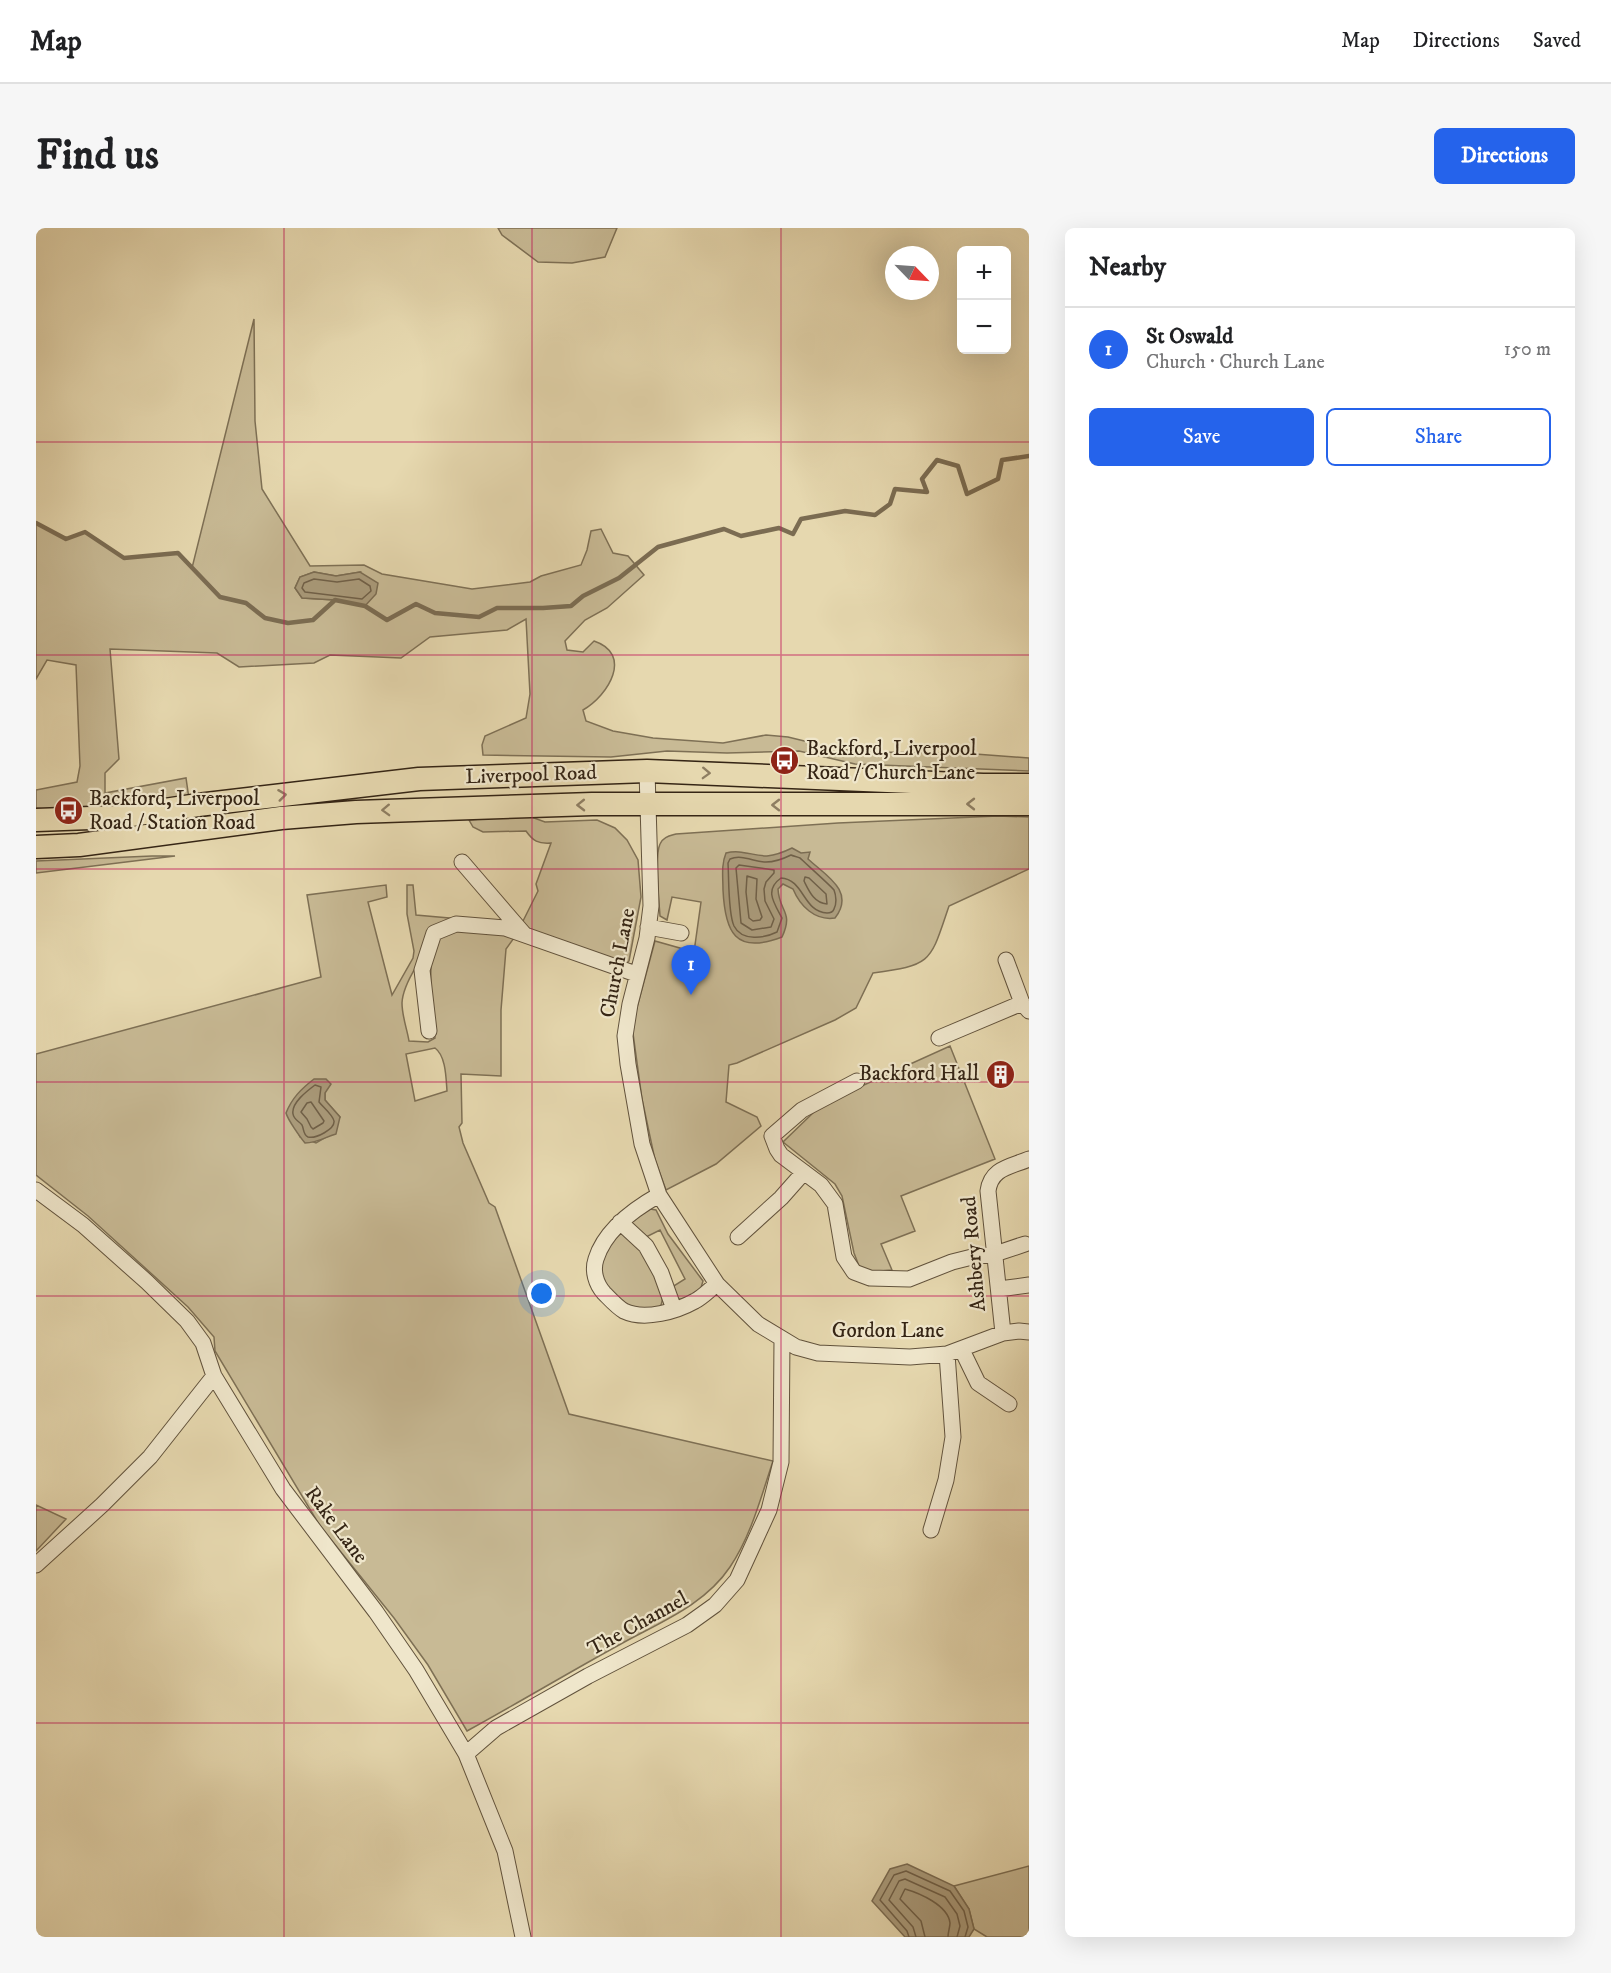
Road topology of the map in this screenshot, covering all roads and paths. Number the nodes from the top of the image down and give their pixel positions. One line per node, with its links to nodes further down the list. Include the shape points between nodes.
1 (647, 771): 2 (highway, Liverpool Road, one-way to 2); 3 (street, Church Lane); 5 (highway, Liverpool Road, one-way to 1, via 118,817 418,779)
2 (1029, 785)
3 (648, 804): 4 (highway, Liverpool Road, one-way to 3); 6 (highway, Liverpool Road, one-way to 6, via 356,812); 8 (street, Church Lane)
4 (1029, 804)
5 (36, 820)
6 (36, 847)
7 (462, 862): 10 (street)
8 (648, 927): 9 (street); 12 (street, Church Lane)
9 (681, 933)
10 (524, 934): 12 (street); 14 (street, via 504,928 456,924 434,933 422,970)
11 (1006, 960): 13 (street)
12 (636, 974): 22 (street, Church Lane, via 625,1036 642,1144)
13 (1025, 1007): 15 (street)
14 (429, 1031)
15 (939, 1038)
16 (857, 1081): 18 (street, via 802,1110 772,1136 781,1155)
17 (1029, 1159): 19 (street, Ashbery Road)
18 (804, 1172): 24 (street); 26 (street, via 822,1185 835,1204 844,1257 854,1272 870,1278 909,1279 952,1262)
19 (989, 1180): 20 (street); 26 (street, Ashbery Road)
20 (974, 1186)
21 (36, 1190): 36 (street, Rake Lane, via 83,1225 187,1322 203,1343)
22 (659, 1195): 23 (street); 27 (street, Church Lane)
23 (620, 1222): 30 (street, via 646,1246); 30 (street, via 595,1260 594,1276 600,1289 624,1311 637,1315)
24 (738, 1237)
25 (1025, 1245): 26 (street)
26 (995, 1254): 29 (street, Ashbery Road)
27 (717, 1284): 30 (street, via 697,1300); 33 (street, Church Lane, via 758,1324)
28 (1029, 1285): 29 (street)
29 (999, 1289): 32 (street, Ashbery Road)
30 (674, 1308)
31 (1029, 1332): 32 (street, Gordon Lane)
32 (1003, 1333): 34 (street, Gordon Lane)
33 (782, 1340): 35 (street, Gordon Lane, via 818,1353 910,1357); 40 (street, The Channel, via 781,1462 770,1510 737,1580 715,1605 687,1625 496,1728)
34 (962, 1350): 35 (street, Gordon Lane); 37 (street, via 978,1383)
35 (947, 1354): 38 (street, via 953,1437 946,1480)
36 (214, 1376): 39 (street, via 150,1457); 40 (street, Rake Lane, via 283,1489 376,1612)
37 (1010, 1404)
38 (931, 1530)
39 (36, 1566)
40 (466, 1754): 41 (street, Rake Lane, via 505,1851)
41 (523, 1937)

